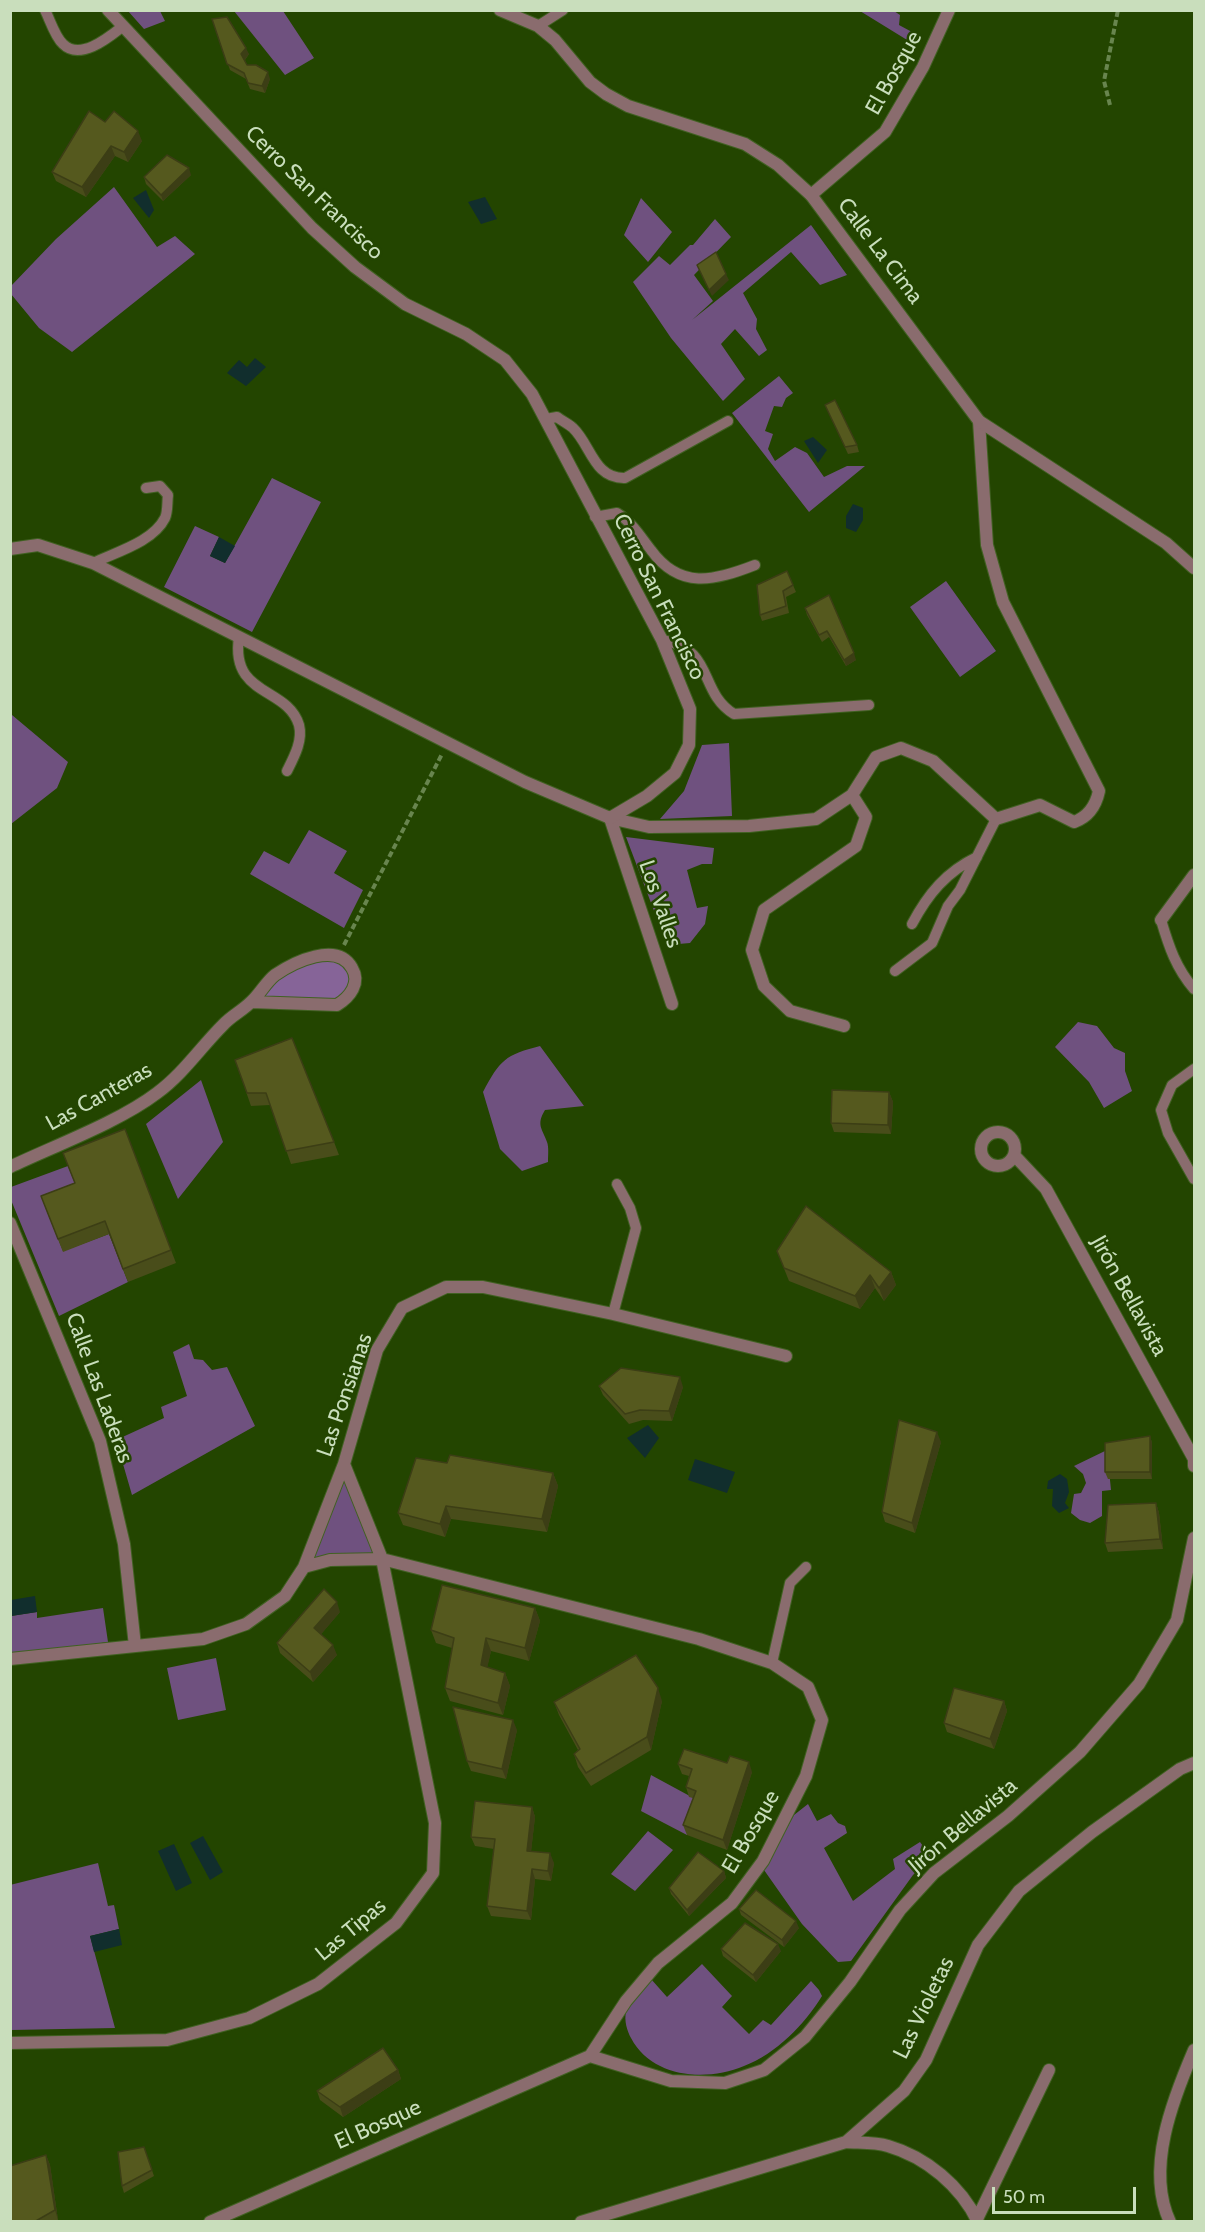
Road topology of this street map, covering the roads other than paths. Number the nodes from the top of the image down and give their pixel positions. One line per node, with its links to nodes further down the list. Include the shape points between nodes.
1 (45, 10): 7 (lane, via 63,45 72,48 83,50)
2 (108, 10): 7 (street, Cerro San Francisco)
3 (500, 10): 6 (street, Calle La Cima)
4 (563, 10): 6 (lane)
5 (949, 10): 8 (street, El Bosque, via 923,67 885,132)
6 (538, 26): 8 (street, Calle La Cima, via 606,94 628,106 745,144 778,165)
7 (122, 27): 9 (street, Cerro San Francisco, via 346,260 405,304 466,334 505,360)
8 (811, 195): 11 (street, Calle La Cima)
9 (546, 419): 10 (lane, via 557,417 574,428 591,458 615,478 625,477); 13 (street, Cerro San Francisco)
10 (728, 421)
11 (979, 421): 17 (street, Calle La Cima, via 1166,543); 24 (street, via 987,545 1003,602 1099,791 1092,808 1074,822 1040,805)
12 (146, 488): 15 (lane, via 160,486 168,495 166,517 139,543)
13 (596, 517): 16 (lane, via 617,513 628,520 658,561 678,575 699,579 724,577); 19 (street, Cerro San Francisco)
14 (10, 549): 15 (street, via 38,545)
15 (93, 563): 18 (street)
16 (754, 565)
17 (1194, 568)
18 (239, 637): 21 (lane, via 237,654 245,675 287,707 299,725 298,747); 23 (street, via 525,782)
19 (662, 640): 20 (lane, via 693,652 723,707 734,714); 23 (street, Cerro San Francisco, via 690,709 688,745 675,773 647,796)
20 (869, 705)
21 (287, 771)
22 (852, 795): 23 (street, via 816,819 749,826 649,827); 24 (street, via 876,757 901,748 933,761); 33 (street, via 866,818 856,846 764,910 752,950 764,986 790,1011)
23 (609, 818): 32 (street, Los Valles)
24 (996, 819): 25 (lane)
25 (977, 857): 28 (lane, via 957,866 945,878 925,900); 29 (lane, via 932,943)
26 (1194, 875): 27 (street)
27 (1161, 920): 30 (lane, via 1180,973)
28 (912, 924)
29 (895, 971)
30 (1194, 989)
31 (251, 1002): 31 (street, Las Canteras, via 337,1005 348,998 355,986 355,976 352,967 338,956 321,955 274,976); 36 (street, Las Canteras, via 223,1024 189,1065 155,1094)
32 (672, 1004)
33 (844, 1026)
34 (1194, 1069): 37 (lane, via 1172,1086 1161,1110 1168,1133)
35 (1014, 1155): 43 (street, Jirón Bellavista, via 1046,1189 1194,1459)
36 (10, 1167)
37 (1194, 1179)
38 (617, 1184): 40 (lane, via 636,1228)
39 (10, 1222): 49 (street, Calle Las Laderas, via 100,1441 124,1544)
40 (612, 1314): 41 (street, Las Ponsianas); 42 (street, Las Ponsianas, via 483,1287 446,1287 402,1308 377,1350)
41 (786, 1356)
42 (344, 1464): 46 (street, Las Tipas); 48 (street, Las Ponsianas)
43 (1194, 1466)
44 (1194, 1538): 45 (street, Jirón Bellavista)
45 (1194, 1551): 55 (street, Jirón Bellavista, via 1178,1620 1139,1684 1080,1752 1008,1816 934,1873 900,1911 805,2037 764,2070 725,2083 671,2081)
46 (382, 1559): 48 (street, El Bosque, via 330,1560); 51 (street, El Bosque, via 699,1639); 53 (street, Las Tipas, via 435,1823 433,1873 396,1923 318,1984 249,2018 167,2040)
47 (806, 1567): 51 (lane, via 790,1583)
48 (304, 1568): 49 (street, Las Ponsianas, via 285,1596 246,1624 202,1639)
49 (135, 1646): 50 (street, Las Ponsianas)
50 (10, 1659)
51 (772, 1663): 55 (street, El Bosque, via 808,1688 822,1720 806,1776 763,1861 732,1903 658,1963 626,2001)
52 (1194, 1763): 57 (street, Las Violetas, via 1092,1832 1019,1891 978,1945 926,2060 904,2091)
53 (10, 2043)
54 (1194, 2050): 61 (street, via 1174,2098 1161,2156 1163,2207)
55 (590, 2056): 59 (street, El Bosque)
56 (1049, 2070): 58 (street)
57 (846, 2142): 58 (street, via 888,2146 927,2164 962,2194); 60 (street, Las Violetas)
58 (977, 2220)
59 (210, 2222)
60 (581, 2222)
61 (1170, 2222)

